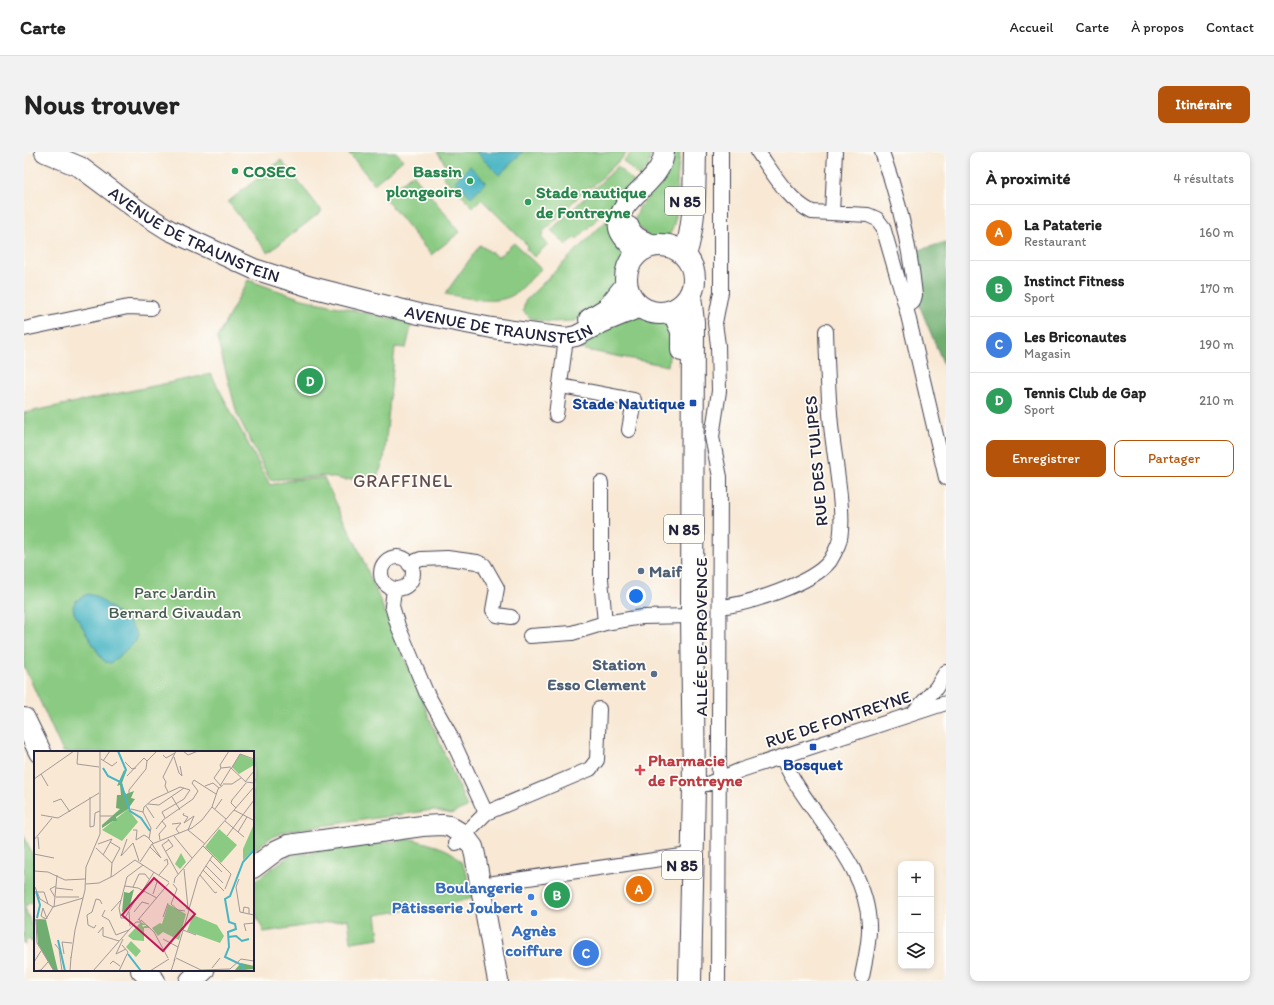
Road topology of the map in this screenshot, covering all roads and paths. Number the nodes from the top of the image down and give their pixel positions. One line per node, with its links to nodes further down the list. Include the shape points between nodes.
1 (45, 152): 13 (street, AVENUE DE TRAUNSTEIN, via 80,167 139,211 190,241 254,269)
2 (664, 152): 10 (street, via 661,165 639,192 627,221 630,232 638,239)
3 (686, 152): 10 (main road, N 85, via 685,217 679,236)
4 (695, 152): 10 (main road, N 85, via 694,216 691,235)
5 (721, 152): 28 (street, ALLÉE DE PROVENCE, via 721,292 715,324 719,391 712,437 720,477)
6 (758, 152): 9 (street, via 782,185 804,208 812,212)
7 (835, 152): 9 (street)
8 (882, 152): 15 (street, via 908,238 915,295)
9 (832, 213): 15 (street, via 868,215 877,219 883,227)
10 (662, 250): 11 (main road, N 85, via 628,266); 12 (main road, N 85, via 691,264 694,286)
11 (626, 284): 13 (street, AVENUE DE TRAUNSTEIN, via 607,308 578,325 562,327 540,325 506,316); 14 (main road, via 634,301)
12 (690, 296): 17 (main road, via 683,305); 29 (main road, N 85, via 693,349)
13 (352, 298): 20 (street, AVENUE DE TRAUNSTEIN, via 487,327)
14 (640, 307): 17 (main road, via 651,312); 20 (street, AVENUE DE TRAUNSTEIN, via 576,336)
15 (906, 307): 24 (street)
16 (151, 308): 18 (street, via 128,307)
17 (673, 311): 29 (main road, N 85, via 682,331)
18 (24, 329)
19 (826, 331): 28 (street, RUE DES TULIPES, via 831,426 841,516 839,543 830,561 794,586 732,606)
20 (566, 338): 21 (street)
21 (561, 386): 22 (street); 23 (street, via 634,400)
22 (556, 415)
23 (629, 430)
24 (946, 478)
25 (600, 483): 31 (street)
26 (409, 564): 27 (street, via 412,570 410,582 400,589); 27 (street, via 399,558 393,558 383,565 381,571 384,583); 30 (street, via 421,559 441,558 484,565 497,588 493,610 496,615)
27 (394, 589): 41 (street, via 392,606 398,626 426,692 449,733)
28 (720, 606): 40 (street, ALLÉE DE PROVENCE)
29 (687, 616): 31 (street, via 642,617); 40 (main road, N 85)
30 (511, 617)
31 (605, 623): 32 (street, via 572,633)
32 (530, 636)
33 (946, 672): 36 (street)
34 (946, 703): 36 (street, RUE DE FONTREYNE)
35 (599, 709): 41 (street, via 597,760 590,769)
36 (914, 712): 39 (street, RUE DE FONTREYNE)
37 (24, 719): 38 (main road)
38 (40, 751)
39 (782, 757): 40 (street, RUE DE FONTREYNE, via 741,770); 48 (street, via 810,805 845,852 857,877 870,925)
40 (698, 773): 43 (main road, N 85); 53 (main road, N 85); 54 (street, ALLÉE DE PROVENCE)
41 (486, 813): 42 (street)
42 (460, 839): 44 (street, via 413,827 288,845 276,850); 45 (street)
43 (682, 856): 45 (street); 52 (main road, N 85)
44 (254, 867)
45 (479, 879): 51 (street)
46 (202, 971): 49 (main road)
47 (210, 971): 50 (main road)
48 (862, 976)
49 (191, 981)
50 (214, 981)
51 (498, 981)
52 (682, 981)
53 (690, 981)
54 (718, 981)

